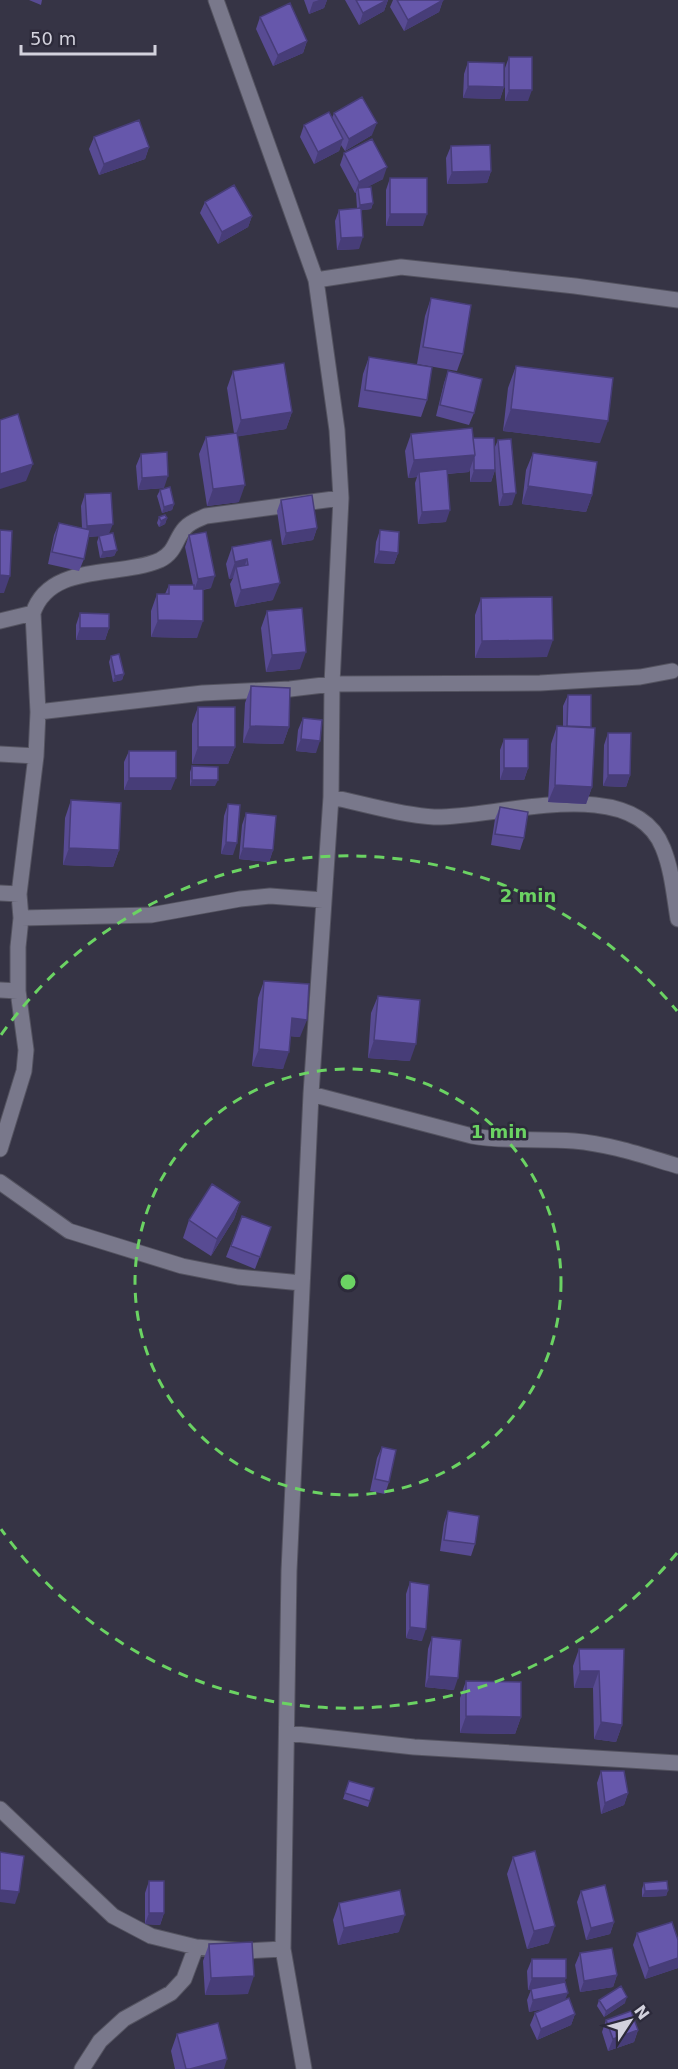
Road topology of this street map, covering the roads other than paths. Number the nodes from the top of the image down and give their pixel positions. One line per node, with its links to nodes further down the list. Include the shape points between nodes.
1 (216, 0): 2 (street)
2 (316, 280): 3 (street, via 401,267); 4 (street, via 337,430)
3 (678, 300)
4 (341, 498): 5 (street, via 206,516 186,526 176,547 162,559 57,584 37,601); 8 (street)
5 (33, 613): 6 (street); 9 (street)
6 (0, 621)
7 (672, 670): 8 (street, via 640,677 540,683)
8 (332, 684): 9 (street, via 202,693); 12 (street)
9 (38, 712): 11 (street)
10 (0, 754): 11 (street)
11 (36, 756): 14 (street)
12 (331, 797): 15 (street); 17 (street, via 435,817 523,807 613,806 644,820 662,846)
13 (0, 893): 14 (street)
14 (19, 894): 16 (street)
15 (323, 900): 16 (street, via 270,896 150,915); 20 (street)
16 (21, 918): 19 (street)
17 (678, 919)
18 (0, 990): 19 (street)
19 (18, 991): 21 (street, via 26,1050 24,1071)
20 (311, 1094): 22 (street, via 496,1141 573,1141 608,1146); 24 (street)
21 (0, 1149)
22 (678, 1166)
23 (0, 1182): 24 (street, via 50,1220 79,1234 183,1266 238,1277)
24 (302, 1282): 25 (street, via 289,1571)
25 (287, 1733): 26 (street, via 414,1747); 29 (street)
26 (678, 1763)
27 (0, 1809): 28 (street, via 113,1916 152,1936)
28 (196, 1947): 29 (street); 30 (street, via 184,1979 171,1993 124,2019 100,2041)
29 (283, 1949): 31 (street)
30 (82, 2069)
31 (304, 2069)

